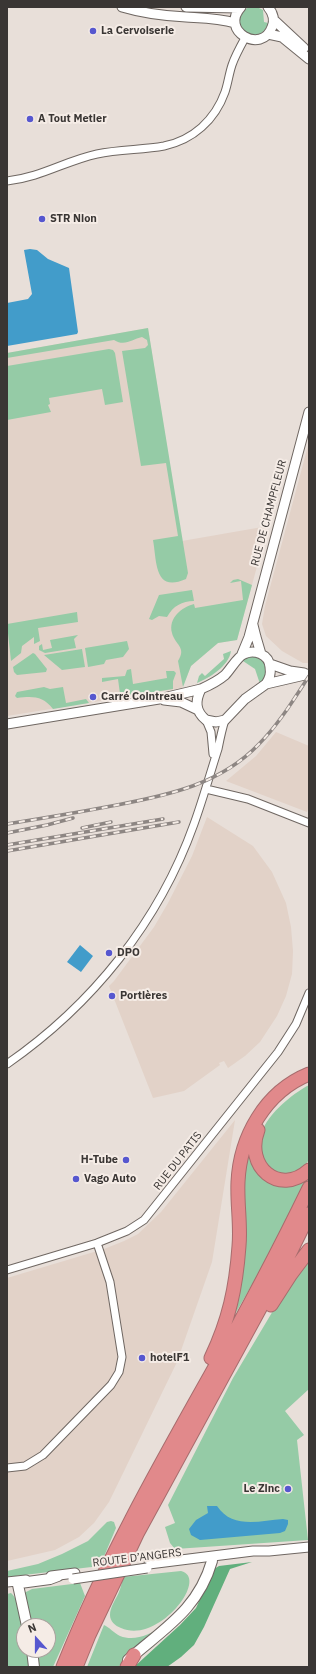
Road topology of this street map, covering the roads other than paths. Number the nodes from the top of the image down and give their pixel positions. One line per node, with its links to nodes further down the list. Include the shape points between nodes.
1 (122, 7): 7 (street)
2 (186, 7): 5 (street)
3 (268, 7): 6 (street)
4 (279, 7): 6 (street)
5 (240, 8): 7 (street)
6 (274, 18): 8 (street); 10 (street)
7 (235, 23): 9 (street)
8 (268, 34): 9 (street, via 257,40); 11 (street, via 282,37)
9 (245, 38): 12 (street, via 217,109 204,126 189,137 162,146 98,154 36,176)
10 (309, 53)
11 (309, 59)
12 (7, 181)
13 (309, 412): 14 (street, RUE DE CHAMPFLEUR)
14 (252, 620): 15 (street, RUE DE CHAMPFLEUR); 16 (street, RUE DE CHAMPFLEUR)
15 (242, 654): 16 (street); 20 (street, RUE DE CHAMPFLEUR, via 224,676)
16 (261, 654): 17 (street)
17 (270, 664): 18 (street); 19 (street, via 271,673)
18 (309, 674): 19 (street)
19 (266, 684): 24 (street, via 245,699)
20 (201, 689): 21 (street, RUE DE CHAMPFLEUR); 22 (street, via 197,701)
21 (159, 699): 22 (street, via 181,702); 25 (street)
22 (198, 710): 23 (street)
23 (206, 720): 24 (street); 26 (street, via 214,747)
24 (225, 720): 26 (street)
25 (7, 724)
26 (213, 762): 27 (street)
27 (206, 789): 28 (street, via 248,799); 30 (street, via 174,872 132,943 74,1009 42,1038)
28 (309, 823)
29 (309, 993): 36 (street, RUE DU PATIS, via 296,1024 278,1052 150,1214 132,1228)
30 (7, 1064)
31 (309, 1074): 40 (highway, via 294,1082 269,1103 253,1126 245,1144 238,1182 239,1244 234,1293 218,1343 188,1403)
32 (309, 1080): 33 (highway, via 284,1096 267,1114 258,1130 254,1146 257,1162 273,1177 294,1179)
33 (309, 1170)
34 (309, 1188): 40 (highway, via 278,1252)
35 (309, 1214): 39 (highway)
36 (97, 1243): 38 (street, RUE DU PATIS); 41 (street, via 110,1282 122,1357 119,1372 111,1385 43,1455 25,1466)
37 (309, 1250): 39 (highway, via 252,1337)
38 (7, 1270)
39 (236, 1353): 54 (highway, via 137,1534)
40 (184, 1421): 53 (highway, via 127,1527 86,1611)
41 (7, 1468)
42 (309, 1547): 43 (street, ROUTE D’ANGERS)
43 (269, 1551): 44 (street, ROUTE D’ANGERS, via 254,1556); 45 (street, ROUTE D’ANGERS)
44 (212, 1561): 45 (street, ROUTE D’ANGERS); 52 (main road, via 192,1603)
45 (148, 1566): 47 (street, ROUTE D’ANGERS, bridge)
46 (58, 1576): 47 (street, ROUTE D’ANGERS); 48 (street, ROUTE D’ANGERS); 49 (main road)
47 (74, 1576): 49 (street, ROUTE D’ANGERS)
48 (7, 1582)
49 (18, 1585): 50 (street, ROUTE D’ANGERS); 51 (main road)
50 (7, 1587)
51 (25, 1618)
52 (134, 1655): 55 (main road); 56 (highway)
53 (63, 1667)
54 (76, 1667)
55 (121, 1667)
56 (127, 1667)

